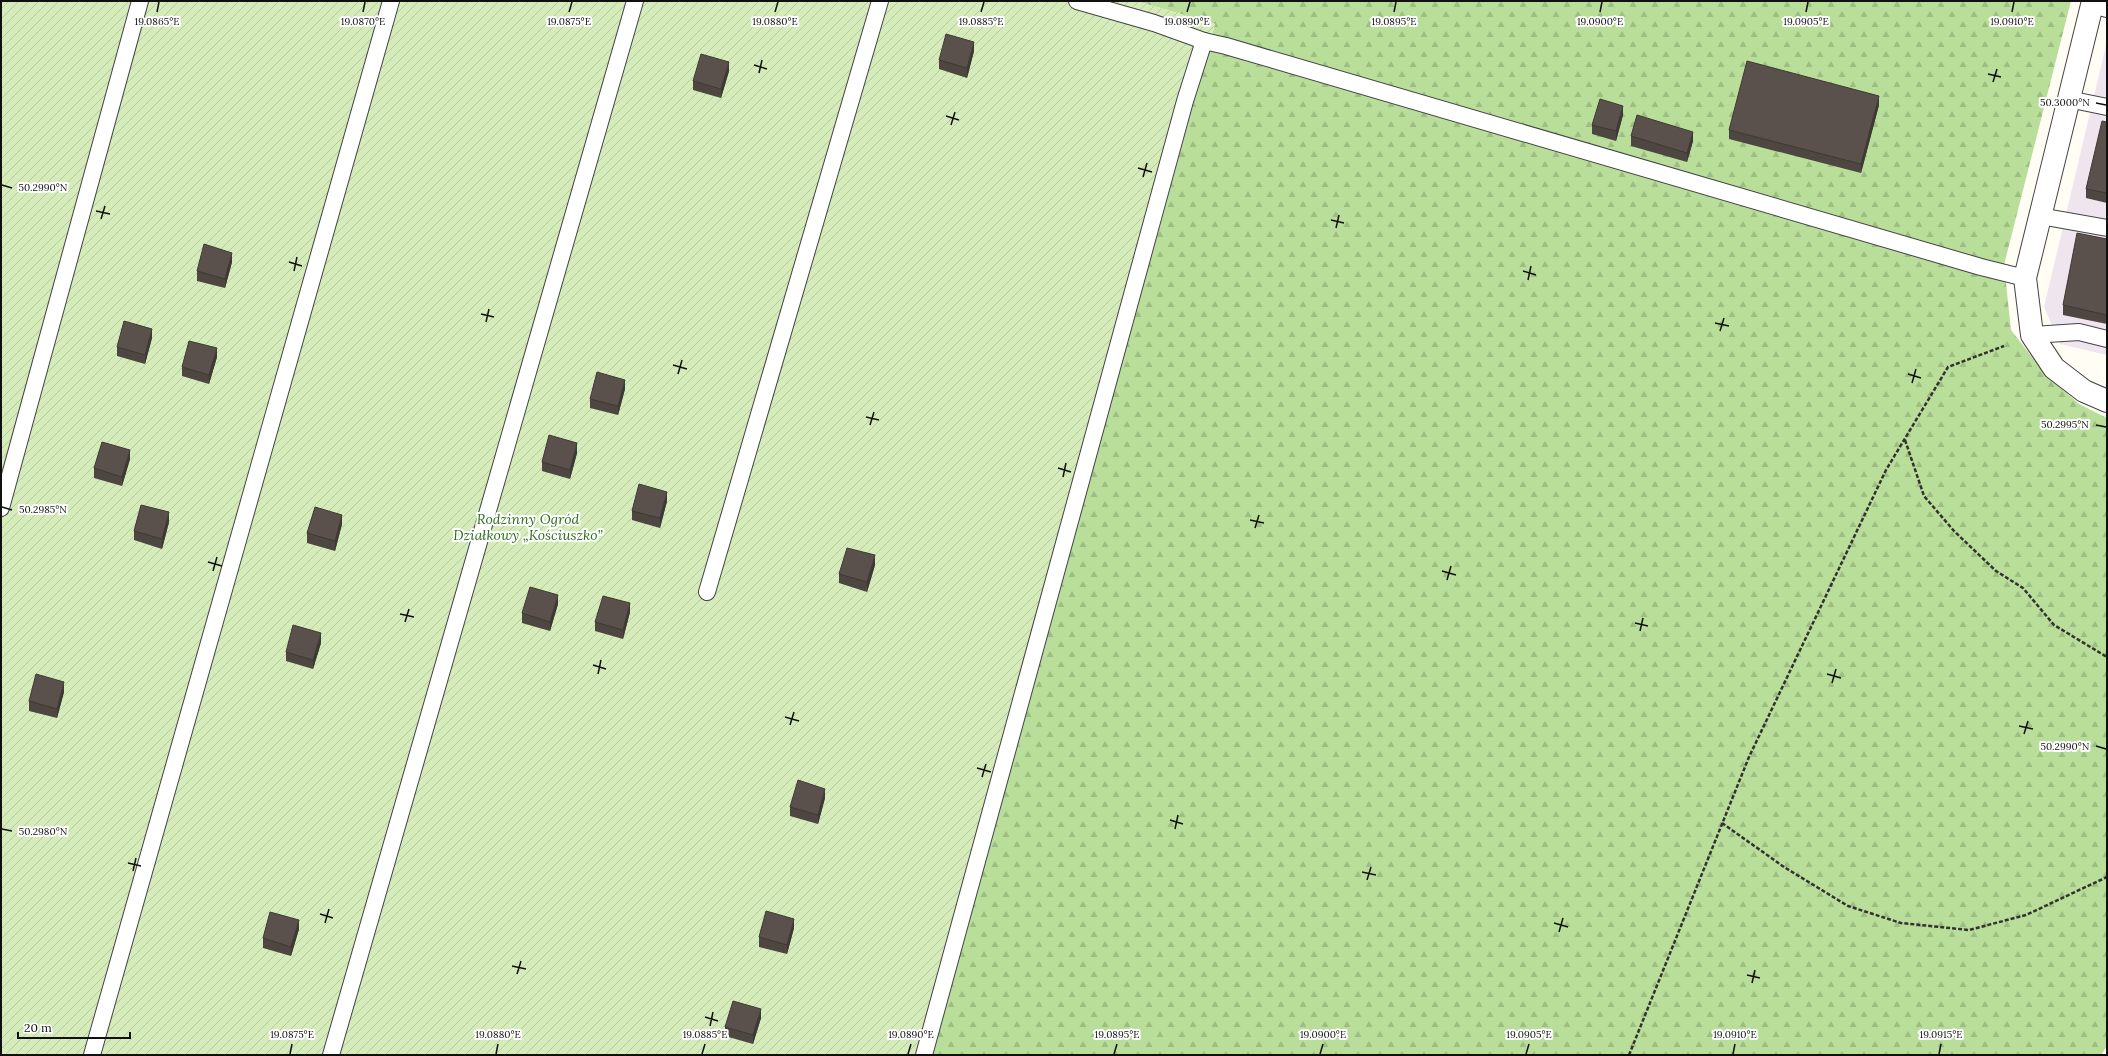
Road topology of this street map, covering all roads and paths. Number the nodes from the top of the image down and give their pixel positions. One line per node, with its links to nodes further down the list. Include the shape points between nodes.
1 (140, 1): 17 (lane)
2 (391, 1): 22 (lane)
3 (635, 1): 23 (lane)
4 (880, 1): 18 (lane)
5 (1077, 1): 7 (lane, via 1154,23)
6 (2097, 5): 8 (street)
7 (1204, 42): 12 (lane, via 1226,46); 24 (lane, via 1185,101)
8 (2068, 99): 9 (lane); 10 (street)
9 (2107, 107)
10 (2040, 216): 11 (lane); 12 (street)
11 (2107, 228)
12 (2025, 278): 13 (street)
13 (2032, 335): 14 (lane, via 2079,332); 15 (street, via 2054,368 2084,391); 16 (path, via 1948,367)
14 (2107, 339)
15 (2107, 401)
16 (1905, 439): 19 (path, via 1924,496 1954,531 1996,571 2023,588 2054,625); 20 (path, via 1886,470 1752,750)
17 (1, 508)
18 (707, 592)
19 (2107, 656)
20 (1722, 823): 21 (path, via 1784,867 1848,906 1901,923 1969,930 2026,915); 25 (path)
21 (2107, 877)
22 (92, 1055)
23 (330, 1055)
24 (924, 1055)
25 (1629, 1055)

